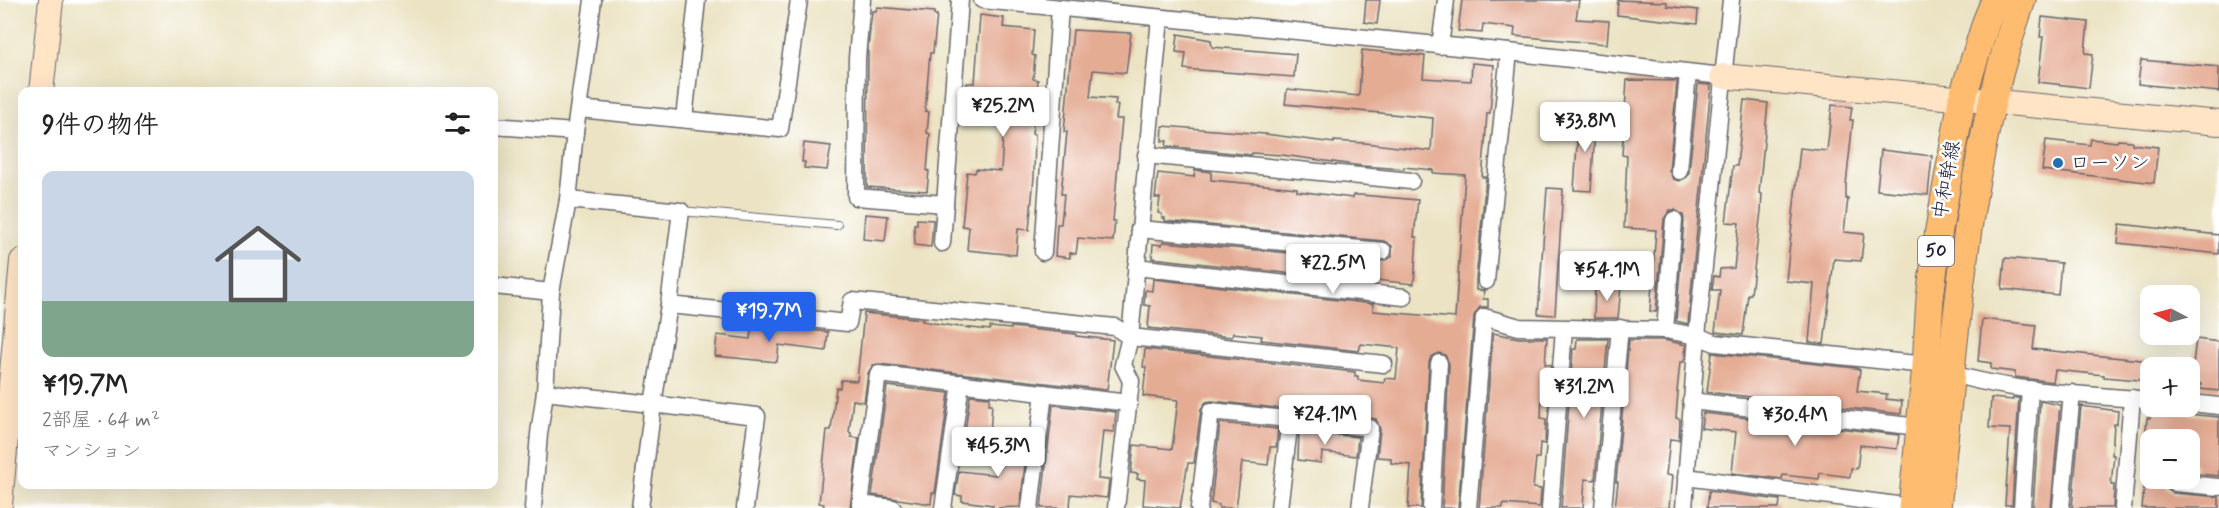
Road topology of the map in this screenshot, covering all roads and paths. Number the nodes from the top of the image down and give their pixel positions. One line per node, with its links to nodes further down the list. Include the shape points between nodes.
1 (51, 0): 18 (street)
2 (593, 0): 21 (street)
3 (697, 0): 22 (street)
4 (799, 0): 22 (street, via 780,129)
5 (862, 0): 30 (street, via 857,58 856,197)
6 (960, 0): 30 (street)
7 (982, 0): 12 (street)
8 (1446, 0): 14 (street)
9 (1731, 0): 17 (street)
10 (1995, 0): 19 (main road, 中和幹線 / 50)
11 (2022, 0): 20 (main road, 中和幹線 / 50)
12 (1060, 8): 13 (street); 37 (street)
13 (1160, 18): 14 (street); 26 (street)
14 (1440, 45): 15 (street)
15 (1509, 52): 16 (street); 39 (street)
16 (1688, 73): 17 (street); 27 (street)
17 (1722, 76): 19 (street); 48 (street)
18 (42, 87)
19 (1962, 99): 20 (street); 52 (main road, 中和幹線 / 50, via 1933,275)
20 (1991, 102): 23 (street); 53 (main road, 中和幹線 / 50, via 1962,263)
21 (579, 109): 22 (street); 25 (street)
22 (684, 119)
23 (2219, 123)
24 (498, 126): 25 (street)
25 (575, 132): 29 (street)
26 (1146, 155): 28 (street); 34 (street)
27 (1679, 171)
28 (1411, 181)
29 (568, 200): 31 (street); 41 (street)
30 (945, 204): 35 (street)
31 (681, 211): 33 (lane); 44 (street)
32 (1674, 220): 47 (street)
33 (837, 225)
34 (1139, 229): 36 (street); 38 (street)
35 (942, 243)
36 (1383, 251)
37 (1043, 252)
38 (1136, 267): 42 (street); 49 (street)
39 (1486, 281)
40 (498, 286): 41 (street)
41 (551, 292): 56 (street)
42 (1404, 297)
43 (18, 305): 71 (street)
44 (669, 305): 49 (street, via 848,323 852,301 1115,327); 63 (street)
45 (1620, 328): 46 (street); 47 (street); 85 (street)
46 (1564, 329): 83 (street, via 1519,327 1484,317); 84 (street)
47 (1665, 330): 48 (street)
48 (1697, 336): 52 (street, via 1714,343); 61 (street)
49 (1130, 337): 51 (street); 62 (street, via 1123,365 1131,381)
50 (1439, 363): 82 (street)
51 (1384, 364)
52 (1926, 365): 53 (street); 67 (main road, 中和幹線 / 50)
53 (1952, 375): 55 (street); 88 (main road, 中和幹線 / 50)
54 (961, 383): 57 (street); 75 (street, via 878,374 860,504); 76 (street)
55 (2030, 389): 58 (street); 89 (street)
56 (545, 392): 63 (street); 72 (street)
57 (1044, 393): 62 (street); 77 (street)
58 (2072, 393): 59 (street); 90 (street)
59 (2132, 398): 60 (street); 91 (street)
60 (2140, 399)
61 (1691, 401): 67 (street); 68 (street)
62 (1129, 403): 78 (street)
63 (653, 404): 73 (street); 74 (street, via 757,416)
64 (2200, 404): 65 (street)
65 (2219, 406)
66 (1290, 420): 79 (street, via 1211,411); 80 (street); 81 (street, via 1370,428)
67 (1919, 427): 87 (main road, 中和幹線 / 50)
68 (1686, 477): 86 (street); 87 (street)
69 (2200, 485): 70 (street)
70 (2219, 487)
71 (0, 505)
72 (533, 508)
73 (640, 508)
74 (745, 508)
75 (893, 508)
76 (943, 508)
77 (1030, 508)
78 (1116, 508)
79 (1199, 508)
80 (1280, 508)
81 (1360, 508)
82 (1431, 508)
83 (1468, 508)
84 (1550, 508)
85 (1603, 508)
86 (1684, 508)
87 (1912, 508)
88 (1937, 508)
89 (2022, 508)
90 (2061, 508)
91 (2123, 508)

